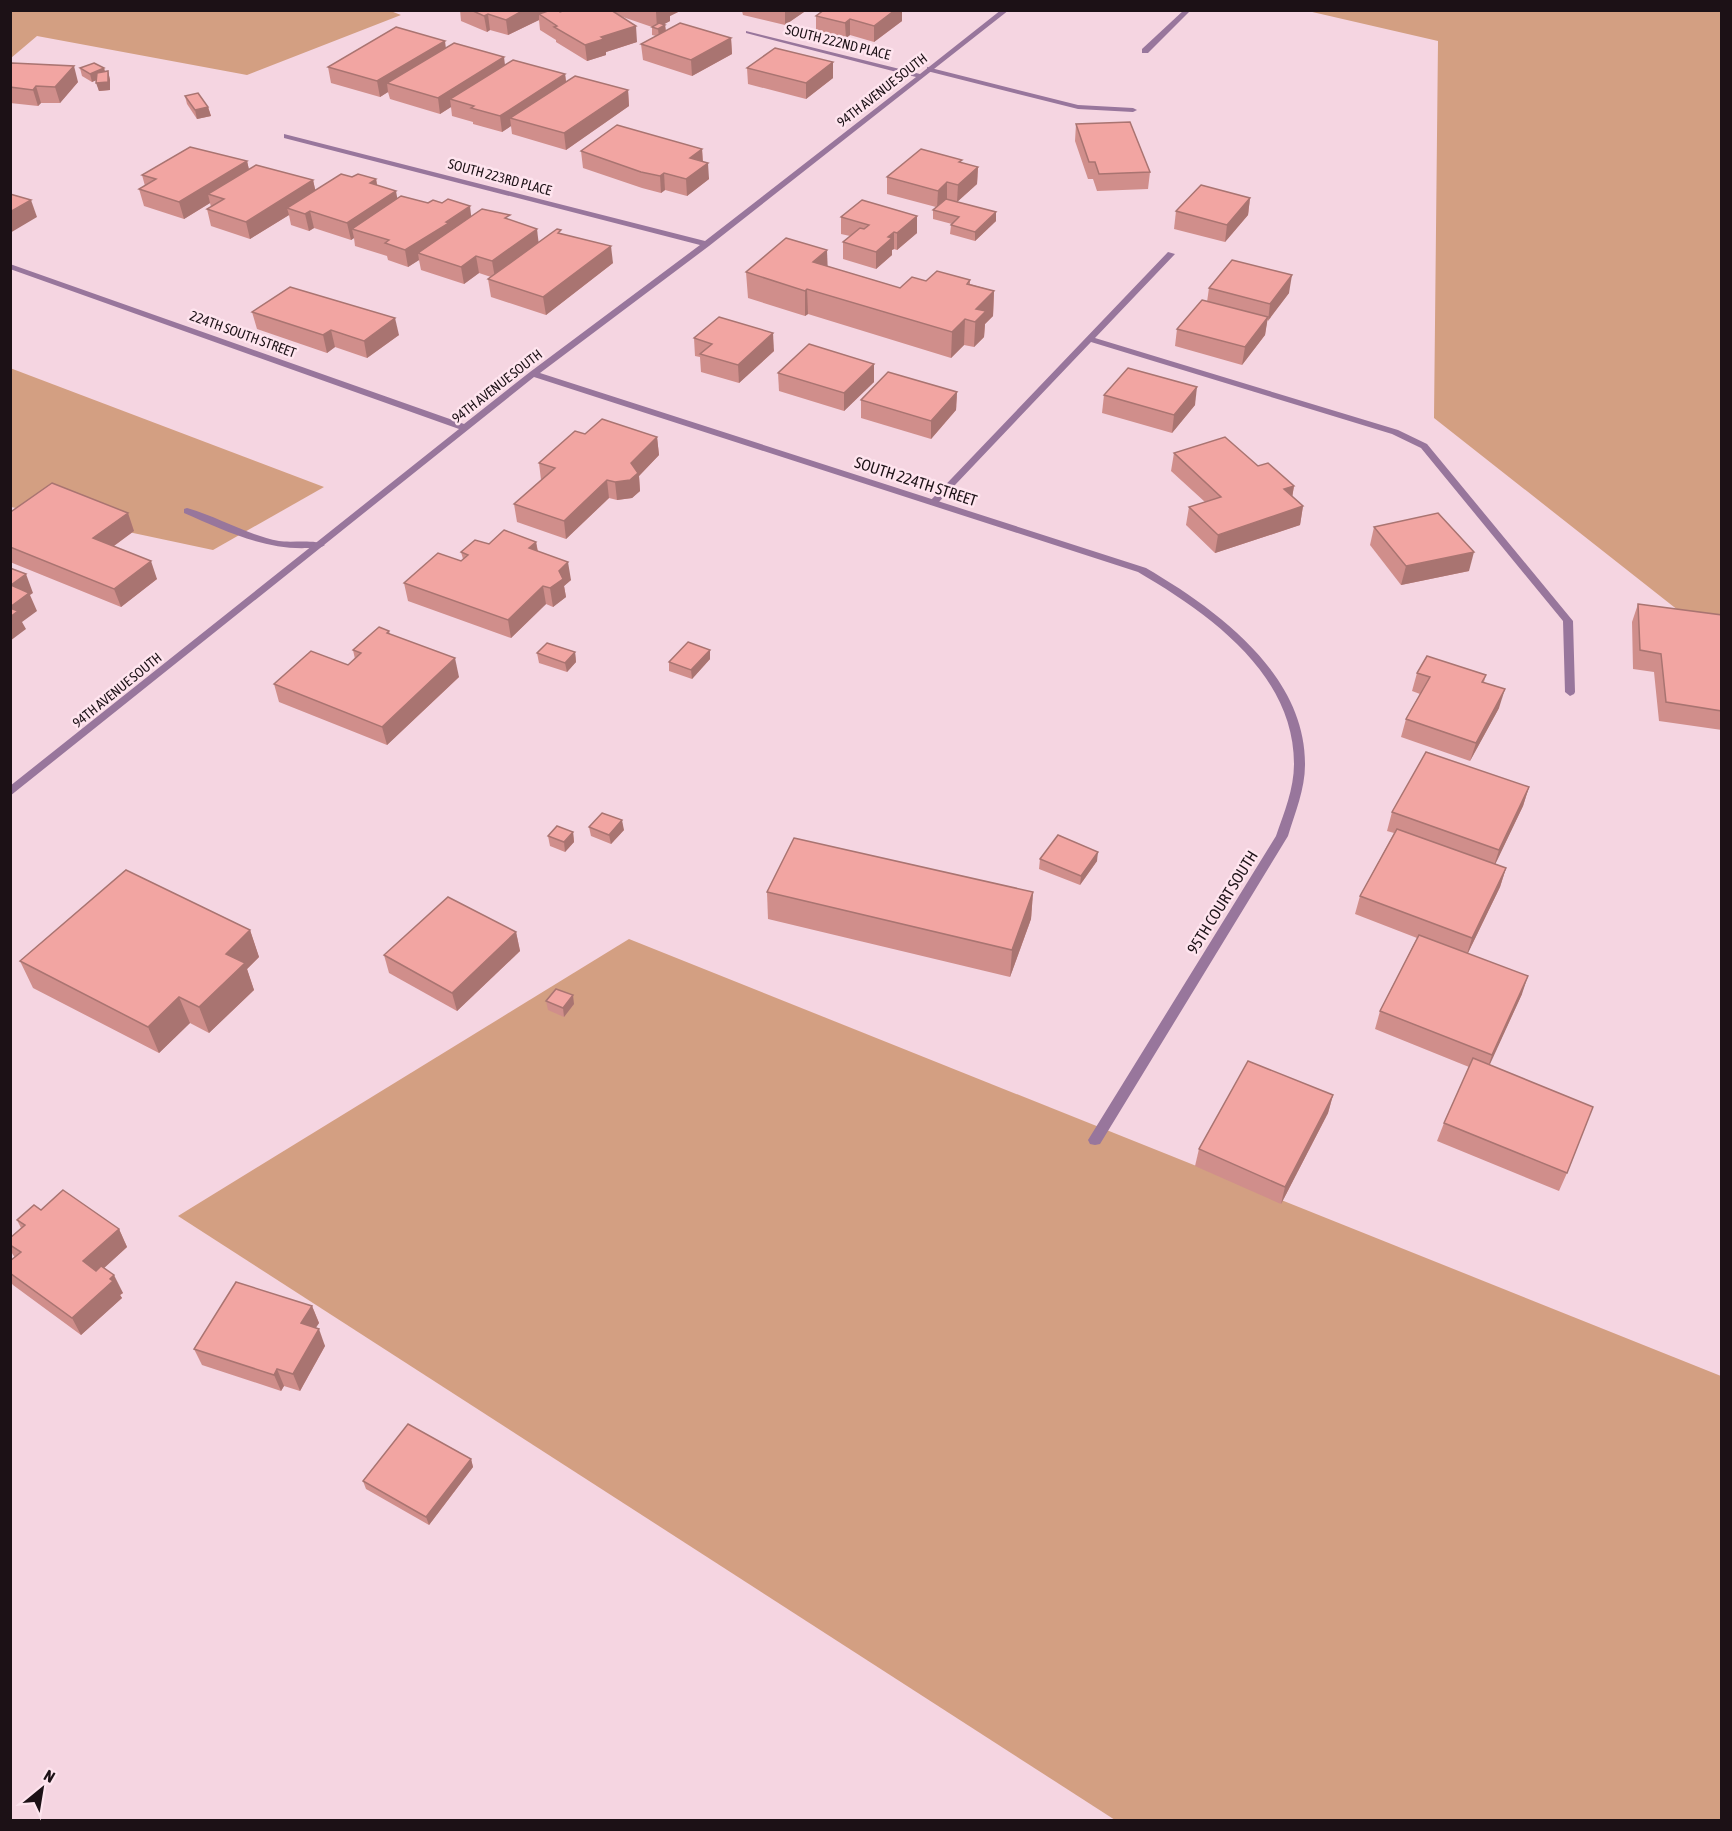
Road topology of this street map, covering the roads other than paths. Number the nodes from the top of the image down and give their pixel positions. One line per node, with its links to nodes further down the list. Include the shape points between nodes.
1 (1006, 10): 5 (street, 94TH AVENUE SOUTH)
2 (1188, 10): 4 (street)
3 (748, 32): 6 (street, SOUTH 222ND PLACE)
4 (1145, 51)
5 (930, 69): 6 (street, 94TH AVENUE SOUTH); 7 (street, via 1078,107)
6 (921, 76): 9 (street, 94TH AVENUE SOUTH)
7 (1132, 110)
8 (287, 136): 9 (street, SOUTH 223RD PLACE)
9 (706, 244): 13 (street, 94TH AVENUE SOUTH)
10 (1171, 254): 12 (street)
11 (10, 266): 14 (street, 224TH SOUTH STREET)
12 (1089, 339): 15 (street); 19 (street, via 1395,432 1424,446 1569,621)
13 (533, 374): 14 (street, 94TH AVENUE SOUTH); 15 (street, SOUTH 224TH STREET)
14 (466, 428): 17 (street, 94TH AVENUE SOUTH)
15 (933, 503): 18 (street, SOUTH 224TH STREET, via 1142,570 1185,593)
16 (187, 511): 17 (street, via 262,541 297,547)
17 (320, 545): 20 (street, 94TH AVENUE SOUTH)
18 (1264, 665): 21 (street, 95TH COURT SOUTH, via 1289,714 1300,756 1294,801 1282,836)
19 (1570, 692)
20 (10, 792)
21 (1095, 1140)

